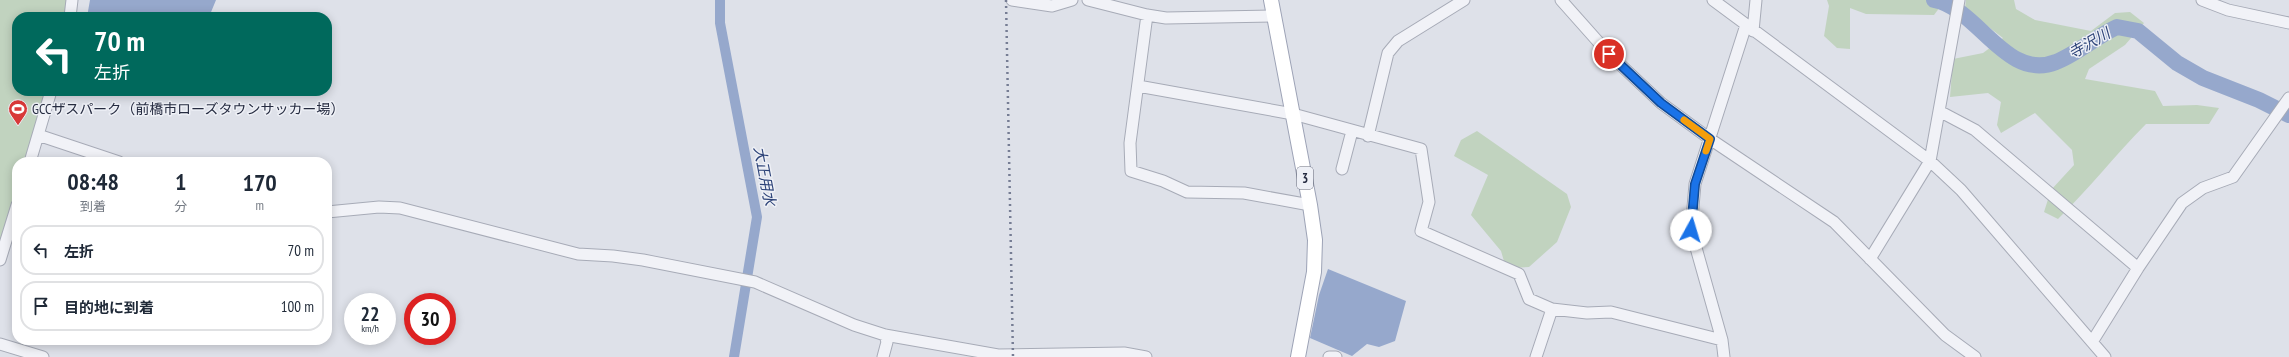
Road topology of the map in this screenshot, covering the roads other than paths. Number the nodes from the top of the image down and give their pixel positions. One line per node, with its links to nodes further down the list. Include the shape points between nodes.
1 (72, 0): 12 (street)
2 (1013, 0): 3 (street, via 1052,6)
3 (1072, 0)
4 (1088, 0): 13 (street)
5 (1271, 0): 14 (main road, 3)
6 (1464, 0): 24 (street, via 1398,41 1388,53)
7 (1561, 0): 25 (street, via 1609,54 1661,103)
8 (1713, 0): 16 (street)
9 (1756, 0): 16 (street)
10 (2202, 0): 15 (street, via 2228,10)
11 (1959, 2): 20 (street)
12 (71, 12)
13 (1147, 15): 14 (street, via 1166,18); 17 (street)
14 (1275, 16): 21 (main road, 3)
15 (2289, 23)
16 (1750, 28): 25 (street); 28 (street)
17 (1138, 86): 21 (street); 30 (street, via 1130,143 1131,172 1163,181 1187,192 1244,193)
18 (50, 96): 23 (street)
19 (2287, 101): 35 (street, via 2233,177 2203,188 2182,203)
20 (1939, 111): 28 (street); 35 (street, via 1975,130)
21 (1293, 114): 22 (street); 30 (main road, 3)
22 (1352, 131): 24 (street); 29 (street)
23 (38, 135): 26 (street); 27 (street)
24 (1368, 136): 36 (street, via 1421,150 1429,202 1420,230 1519,274 1529,299)
25 (1710, 139): 33 (street, via 1834,222); 38 (street, via 1695,184 1691,230)
26 (31, 157)
27 (104, 157)
28 (1930, 161): 33 (street); 39 (street, via 1961,190)
29 (1342, 169)
30 (1310, 205): 44 (main road, 3, via 1315,240 1314,272)
31 (332, 212): 37 (street, via 380,207 400,208 578,254 643,260 755,282 854,325)
32 (12, 221): 34 (street)
33 (1870, 259): 49 (street, via 1945,335)
34 (0, 260)
35 (2138, 268): 39 (street)
36 (1552, 309): 38 (street, via 1587,313 1611,312); 47 (street)
37 (885, 335): 42 (street, via 887,342); 43 (street, via 998,355 1124,353)
38 (1722, 340): 48 (street)
39 (2092, 342): 50 (street)
40 (0, 344): 41 (street)
41 (43, 357)
42 (883, 357)
43 (1146, 357)
44 (1298, 357)
45 (1329, 357): 46 (street)
46 (1336, 357)
47 (1536, 357)
48 (1724, 357)
49 (1975, 357)
50 (2104, 357)

